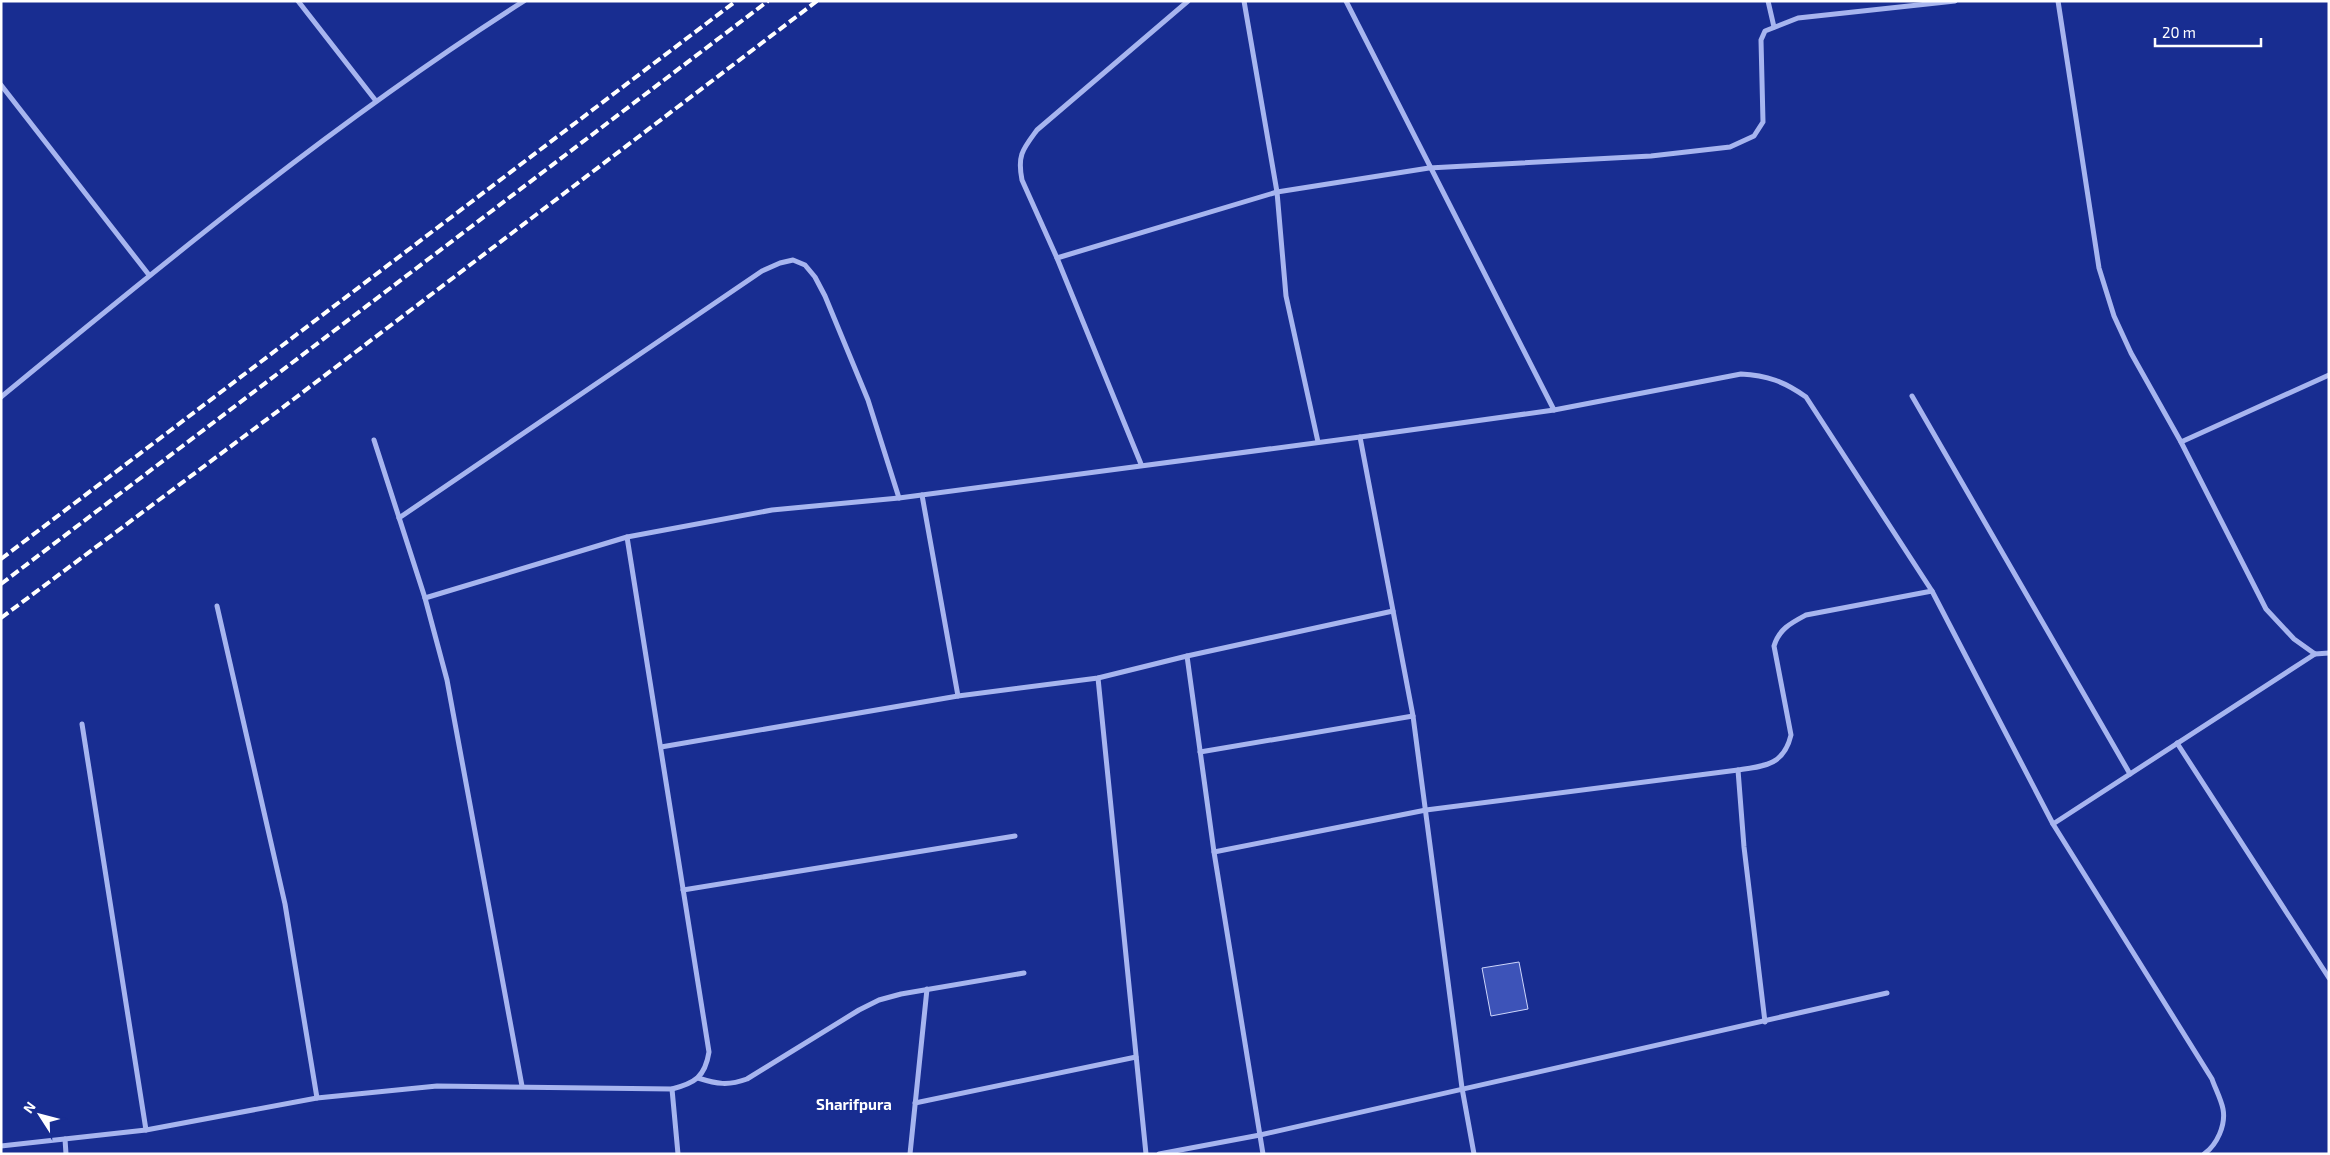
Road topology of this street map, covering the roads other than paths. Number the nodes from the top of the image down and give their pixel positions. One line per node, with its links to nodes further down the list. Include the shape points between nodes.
1 (298, 1): 13 (street)
2 (524, 1): 13 (street)
3 (1188, 1): 16 (street, via 1037,130 1020,153 1022,180)
4 (1244, 1): 15 (street)
5 (1346, 1): 14 (street)
6 (1768, 1): 9 (street)
7 (1955, 1): 9 (street, via 1798,18)
8 (2058, 1): 25 (street, via 2099,268 2114,316 2131,353)
9 (1774, 27): 14 (street, via 1765,31 1761,40 1763,122 1754,136 1743,142 1730,147 1651,156)
10 (1, 85): 11 (street)
11 (8, 94): 12 (street); 17 (street)
12 (1, 97)
13 (376, 101): 17 (street)
14 (1429, 168): 15 (street); 21 (street)
15 (1277, 192): 16 (street); 24 (street, via 1286,296)
16 (1057, 258): 26 (street)
17 (149, 275): 19 (street)
18 (2329, 374): 25 (street)
19 (1, 396)
20 (1912, 396): 46 (street)
21 (1554, 410): 22 (street); 31 (street, via 1741,374 1761,375 1787,384 1806,397)
22 (1360, 437): 24 (street); 34 (street)
23 (374, 440): 29 (street)
24 (1318, 442): 26 (street)
25 (2182, 442): 36 (street, via 2266,609 2294,639)
26 (1141, 464): 27 (street)
27 (922, 495): 28 (street); 39 (street)
28 (899, 498): 29 (street, via 868,400 825,296 805,265 792,260 762,271); 30 (street, via 772,510)
29 (399, 518): 32 (street)
30 (627, 536): 32 (street); 43 (street)
31 (1932, 591): 45 (street, via 1806,615 1782,630 1774,646 1791,735 1788,748 1774,762); 48 (street)
32 (425, 598): 59 (street, via 447,680)
33 (217, 606): 62 (street, via 285,904)
34 (1393, 611): 37 (street); 40 (street)
35 (2329, 653): 36 (street)
36 (2315, 654): 42 (street)
37 (1187, 656): 38 (street); 44 (street)
38 (1098, 678): 39 (street); 57 (street)
39 (958, 696): 43 (street)
40 (1413, 716): 44 (street); 47 (street)
41 (82, 724): 64 (street)
42 (2177, 743): 46 (street); 53 (street)
43 (660, 747): 51 (street)
44 (1200, 752): 50 (street)
45 (1738, 770): 47 (street); 56 (street)
46 (2130, 774): 48 (street)
47 (1426, 810): 50 (street); 60 (street)
48 (2053, 824): 75 (street, via 2212,1079 2224,1110 2220,1134 2211,1150)
49 (1015, 836): 51 (street)
50 (1214, 852): 65 (street)
51 (683, 890): 58 (street, via 709,1052 707,1066)
52 (1024, 973): 54 (street)
53 (2329, 978)
54 (927, 989): 58 (street, via 879,1000 859,1010 747,1079 720,1085); 63 (street)
55 (1887, 993): 56 (street)
56 (1765, 1022): 60 (street)
57 (1136, 1056): 63 (street); 71 (street)
58 (698, 1078): 61 (street, via 688,1085)
59 (522, 1086): 61 (street); 62 (street, via 437,1086)
60 (1462, 1088): 65 (street); 74 (street)
61 (672, 1089): 69 (street)
62 (317, 1098): 64 (street)
63 (915, 1103): 70 (street)
64 (146, 1130): 66 (street)
65 (1260, 1135): 72 (street); 73 (street)
66 (65, 1140): 67 (street); 68 (street)
67 (1, 1146)
68 (66, 1154)
69 (678, 1154)
70 (910, 1154)
71 (1146, 1154)
72 (1159, 1154)
73 (1263, 1154)
74 (1474, 1154)
75 (2204, 1154)

